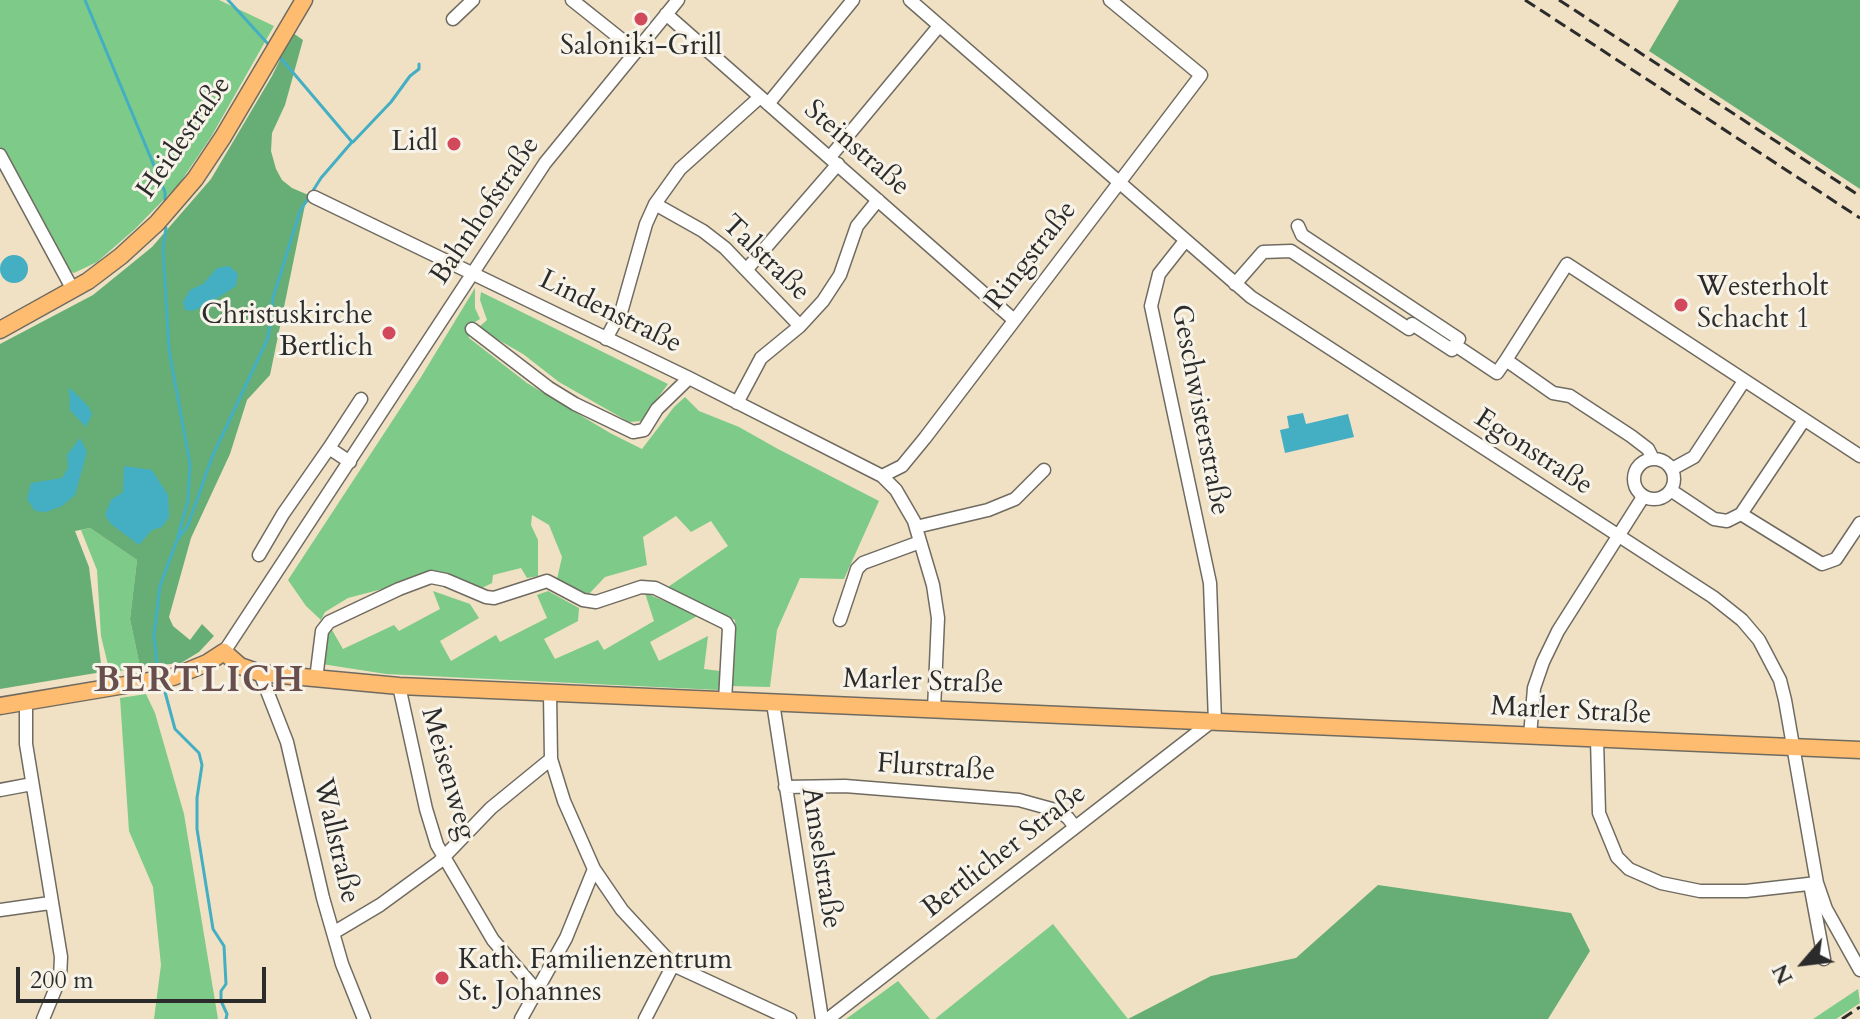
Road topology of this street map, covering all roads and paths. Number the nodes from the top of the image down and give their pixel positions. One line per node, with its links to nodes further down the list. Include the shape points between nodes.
1 (304, 0): 24 (main road, Heidestraße, via 186,190 121,256)
2 (473, 0): 9 (street)
3 (572, 0): 11 (street)
4 (678, 0): 8 (street, Bahnhofstraße)
5 (853, 0): 12 (street)
6 (910, 0): 10 (street)
7 (1110, 0): 15 (street, Ringstraße, via 1201,75)
8 (666, 14): 11 (street, Bahnhofstraße); 12 (street, Steinstraße)
9 (453, 19)
10 (939, 26): 14 (street); 15 (street)
11 (636, 51): 22 (street, Bahnhofstraße, via 545,163)
12 (764, 101): 14 (street, Steinstraße); 18 (street, via 680,169)
13 (0, 155): 24 (street)
14 (834, 161): 17 (street, Steinstraße); 21 (street)
15 (1119, 183): 20 (street); 25 (street, Ringstraße)
16 (314, 197): 22 (street, Lindenstraße)
17 (878, 200): 25 (street, Steinstraße); 26 (street, via 857,226 840,275)
18 (655, 204): 21 (street, Talstraße, via 703,231); 29 (street, via 622,309)
19 (1298, 226): 30 (street, via 1302,235 1459,339)
20 (1185, 241): 23 (street, Egonstraße); 65 (street, Geschwisterstraße, via 1159,274 1151,306 1210,583)
21 (747, 269): 26 (street, Talstraße)
22 (472, 272): 29 (street, Lindenstraße); 40 (street, Bahnhofstraße)
23 (1235, 284): 30 (street, via 1263,252 1291,251 1409,329 1412,324 1452,350); 51 (street, Egonstraße)
24 (73, 290): 28 (main road, Heidestraße)
25 (1014, 320): 41 (street, Ringstraße)
26 (800, 326): 35 (street, via 761,358)
27 (472, 329): 32 (street, via 549,388 633,432 644,430)
28 (0, 330)
29 (606, 339): 32 (street, Lindenstraße)
30 (1455, 345): 31 (street, via 1497,373)
31 (1506, 360): 33 (street, via 1567,264); 39 (street, via 1631,436)
32 (689, 378): 35 (street, Lindenstraße)
33 (1744, 381): 36 (street); 42 (street, via 1694,457)
34 (361, 399): 37 (street)
35 (737, 403): 44 (street, Lindenstraße)
36 (1804, 420): 38 (street); 48 (street)
37 (329, 448): 40 (street); 53 (street)
38 (1860, 456)
39 (1653, 459): 42 (street); 47 (street, via 1635,474 1635,487)
40 (350, 462): 55 (street, Bahnhofstraße)
41 (902, 466): 44 (street, Ringstraße); 45 (street, Ringstraße)
42 (1672, 469): 46 (street)
43 (1044, 470): 49 (street, via 1015,499)
44 (882, 476): 45 (street, Lindenstraße)
45 (896, 490): 49 (street, Lindenstraße)
46 (1672, 491): 47 (street, via 1662,499); 48 (street, via 1714,519 1727,521)
47 (1643, 497): 51 (street)
48 (1741, 514): 50 (street, via 1822,564 1836,559)
49 (916, 527): 52 (street, Lindenstraße)
50 (1859, 527)
51 (1619, 536): 66 (street, via 1543,662 1534,688); 68 (street, Egonstraße, via 1724,605 1759,640 1780,680)
52 (920, 542): 54 (street, via 863,563); 64 (street, Lindenstraße, via 938,618)
53 (259, 555)
54 (840, 620)
55 (224, 652): 56 (main road, Marler Straße, via 240,666); 60 (main road, via 173,677)
56 (260, 673): 57 (main road, Marler Straße); 80 (street, Wallstraße, via 291,755)
57 (316, 679): 58 (main road, Marler Straße); 61 (street, via 322,631 329,622 399,589 431,577 494,598 547,581 596,602 641,587 655,588 726,623)
58 (399, 686): 59 (main road, Marler Straße); 75 (street, Meisenweg, via 429,820)
59 (550, 693): 61 (main road, Marler Straße); 70 (street)
60 (26, 700): 63 (main road); 71 (street)
61 (725, 701): 62 (main road, Marler Straße)
62 (773, 703): 64 (main road, Marler Straße); 72 (street, Amselstraße)
63 (0, 706)
64 (934, 710): 65 (main road, Marler Straße)
65 (1213, 722): 66 (main road, Marler Straße); 74 (street, Bertlicher Straße)
66 (1530, 736): 67 (main road, Marler Straße)
67 (1597, 739): 68 (main road, Marler Straße); 77 (street, via 1599,813 1617,857 1629,869 1700,891)
68 (1793, 749): 69 (main road, Marler Straße); 77 (street, Egonstraße)
69 (1860, 750)
70 (551, 759): 75 (street); 76 (street)
71 (32, 784): 73 (street); 78 (street)
72 (785, 787): 74 (street, Flurstraße, via 860,787 1019,800 1059,811); 90 (street, Amselstraße)
73 (0, 790)
74 (1075, 827): 90 (street, Bertlicher Straße)
75 (443, 856): 80 (street, via 380,905); 84 (street, Meisenweg, via 493,940)
76 (594, 869): 82 (street, via 622,910); 84 (street)
77 (1814, 884): 81 (street); 83 (street)
78 (50, 903): 79 (street); 85 (street, via 60,978)
79 (0, 910)
80 (333, 933): 86 (street, Wallstraße)
81 (1824, 959)
82 (673, 965): 88 (street); 89 (street)
83 (1860, 970)
84 (537, 991): 87 (street)
85 (43, 1019)
86 (364, 1019)
87 (521, 1019)
88 (645, 1019)
89 (790, 1019)
90 (825, 1019)

